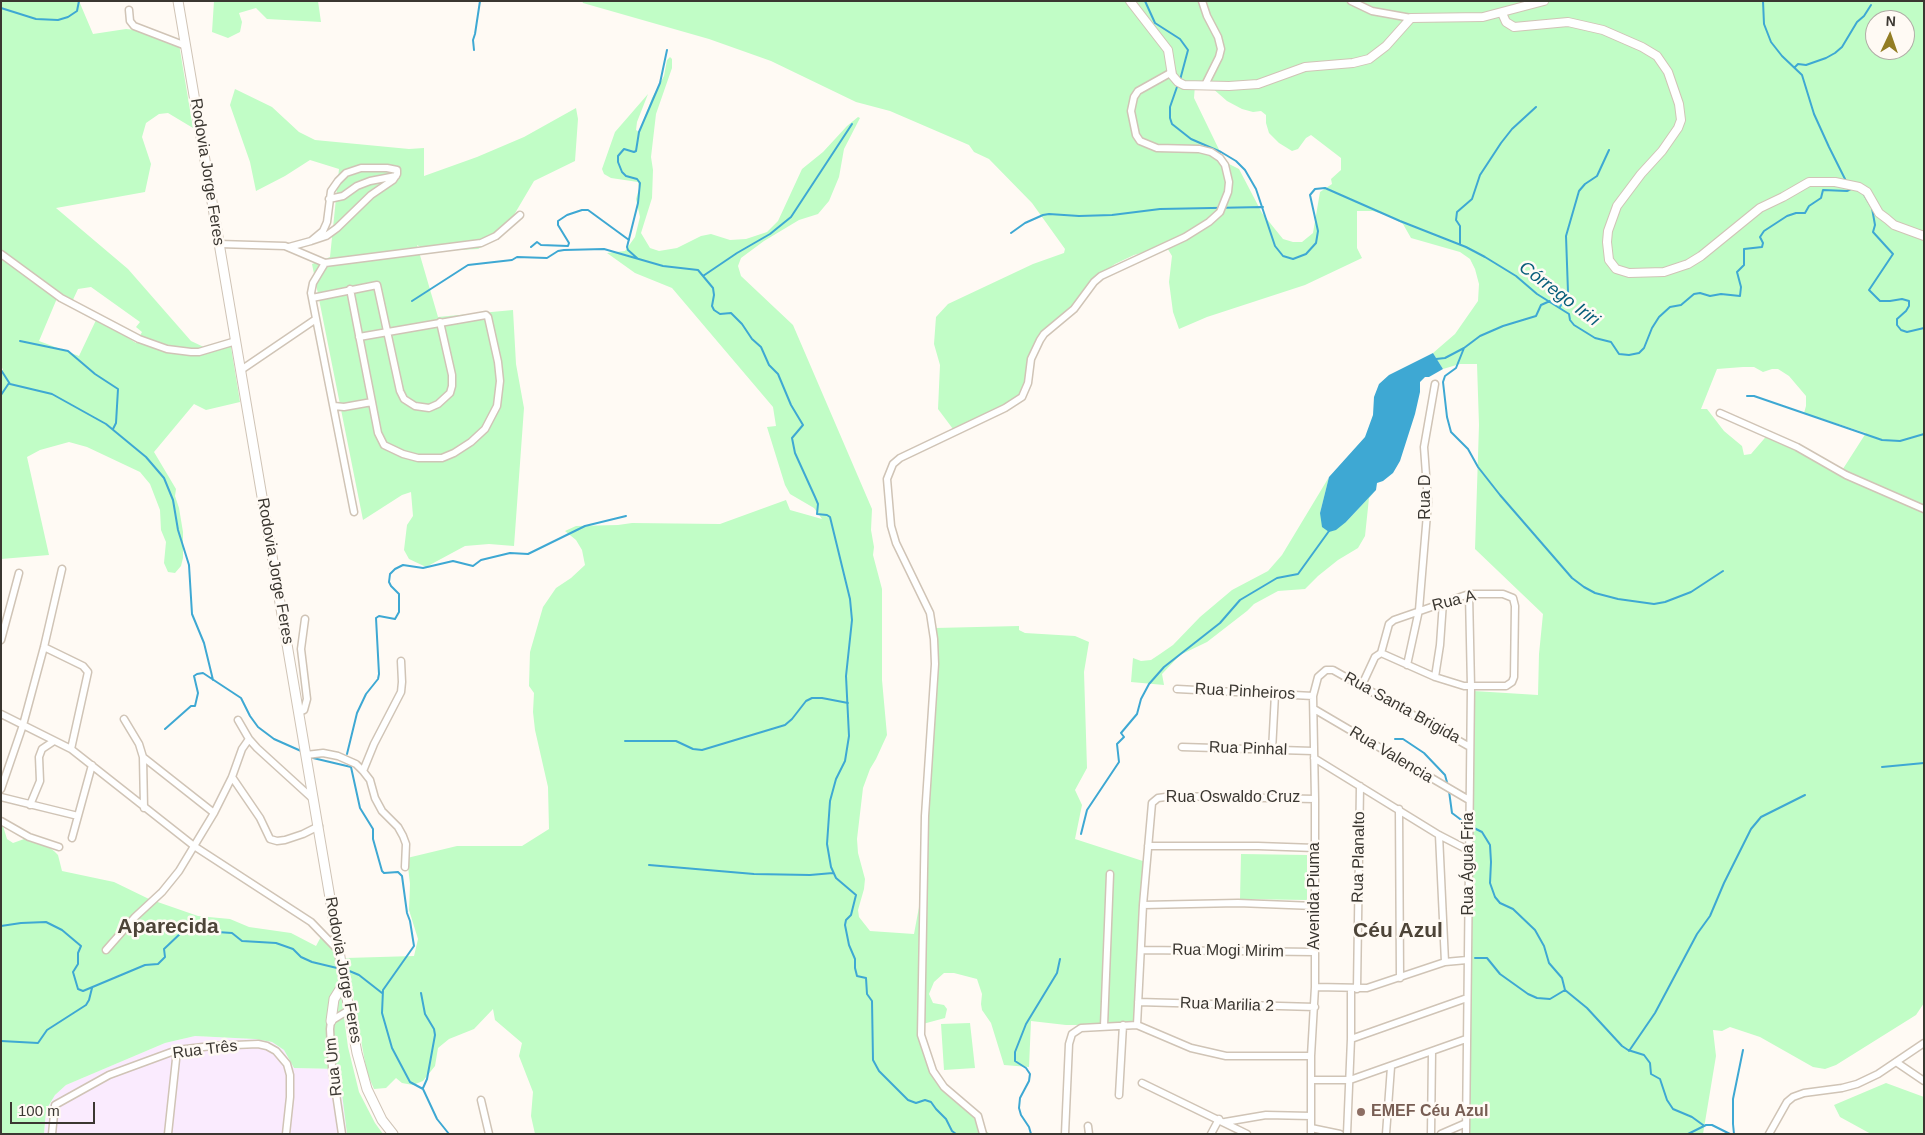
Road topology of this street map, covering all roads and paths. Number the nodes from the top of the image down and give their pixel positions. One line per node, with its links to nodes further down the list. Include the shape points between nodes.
1 (178, 1): 9 (main road, Rodovia Jorge Feres)
2 (1130, 1): 10 (street, via 1165,44)
3 (1202, 1): 11 (street, via 1220,49)
4 (1350, 1): 8 (street, via 1372,11)
5 (1544, 1): 7 (street)
6 (129, 10): 9 (street, via 134,26)
7 (1502, 13): 8 (street, via 1467,18); 15 (street, via 1506,22 1514,27 1568,22 1603,30 1657,56 1668,72 1680,104 1681,120 1618,206 1606,242 1609,260 1616,269 1629,273 1664,272 1688,264 1760,208 1809,182 1835,182 1859,187 1867,192 1887,220)
8 (1411, 18): 11 (street, via 1386,46 1369,59 1295,69 1258,84)
9 (186, 46): 17 (main road, Rodovia Jorge Feres)
10 (1175, 78): 11 (street); 138 (street, via 1138,91 1134,96 1131,111 1136,135 1140,141 1157,148 1198,149 1220,158 1229,182 1220,212 1184,238 1101,276 1074,309 1040,340 1022,396 1005,408 900,458 893,464 887,479 890,526 930,613 934,639 925,816 921,1035 933,1071 952,1095 973,1111 981,1122)
11 (1205, 85)
12 (396, 176): 13 (street, via 362,183 343,196); 13 (street, via 397,170 393,168 349,171 338,181); 16 (street, via 337,228 326,236)
13 (330, 199): 16 (street, via 325,229)
14 (520, 215): 20 (street, via 492,239 481,243)
15 (1924, 236)
16 (311, 240): 18 (street)
17 (219, 244): 18 (street); 27 (main road, Rodovia Jorge Feres)
18 (289, 247): 20 (street)
19 (1, 254): 27 (street, via 61,298 139,339 168,349 191,352)
20 (324, 263): 22 (street, via 312,286)
21 (350, 290): 22 (street); 25 (street, via 377,285); 26 (street)
22 (312, 298): 23 (street)
23 (316, 319): 28 (street); 31 (street)
24 (440, 322): 25 (street); 25 (street, via 452,386 446,399 429,408 415,406 404,399); 30 (street, via 480,315 488,317 500,381 497,406 485,429 465,446 442,458 424,459 403,454 384,445 380,439)
25 (388, 332): 26 (street)
26 (359, 338): 30 (street)
27 (236, 341): 28 (main road, Rodovia Jorge Feres)
28 (241, 370): 54 (main road, Rodovia Jorge Feres)
29 (1435, 384): 39 (street, Rua D, via 1424,447 1428,502)
30 (372, 402): 31 (street)
31 (334, 406): 34 (street)
32 (1720, 412): 33 (street)
33 (1924, 509)
34 (354, 512)
35 (62, 569): 42 (street)
36 (18, 573): 41 (street)
37 (1469, 594): 38 (street, Rua A); 49 (street, Rua Água Fria); 49 (street, Rua A, via 1508,595 1513,598 1515,606 1512,682 1503,687)
38 (1443, 602): 39 (street, Rua A); 47 (street)
39 (1419, 610): 43 (street, Rua A, via 1389,624); 45 (street, Rua D)
40 (305, 619): 54 (street, via 301,649 307,699 304,710)
41 (1, 640)
42 (44, 647): 58 (street); 63 (street, via 83,666 88,672)
43 (1381, 653): 45 (street); 48 (street, via 1374,657)
44 (400, 661): 69 (street, via 401,692)
45 (1407, 665): 47 (street)
46 (1333, 670): 48 (street, Rua Santa Brigida); 52 (street, Avenida Piuma, via 1320,674)
47 (1435, 677): 49 (street)
48 (1362, 685): 62 (street, Rua Santa Brigida)
49 (1471, 687): 62 (street, Rua Água Fria)
50 (1177, 689): 51 (street, Rua Pinheiros)
51 (1275, 694): 52 (street, Rua Pinheiros); 64 (street)
52 (1313, 696): 53 (street, Avenida Piuma)
53 (1314, 709): 65 (street, Avenida Piuma); 76 (street, Rua Valencia)
54 (299, 712): 66 (main road, Rodovia Jorge Feres)
55 (1, 714): 58 (street)
56 (124, 719): 67 (street, via 140,744)
57 (238, 720): 59 (street)
58 (23, 725): 60 (street); 72 (street)
59 (249, 738): 70 (street); 75 (street)
60 (54, 741): 63 (street); 77 (street, via 42,749 40,781)
61 (1182, 747): 64 (street, Rua Pinhal)
62 (1470, 747): 76 (street, Rua Água Fria)
63 (71, 749): 68 (street)
64 (1272, 751): 65 (street, Rua Pinhal)
65 (1313, 754): 71 (street); 74 (street, Avenida Piuma)
66 (306, 755): 69 (street, via 324,753 338,756); 75 (main road, Rodovia Jorge Feres)
67 (144, 757): 78 (street); 80 (street)
68 (92, 765): 78 (street); 81 (street)
69 (364, 771): 91 (street, via 382,811 403,836)
70 (232, 777): 80 (street); 83 (street, via 270,839 285,840)
71 (1360, 786): 79 (street); 104 (street, Rua Planalto)
72 (1, 789)
73 (1, 797): 77 (street)
74 (1315, 799): 87 (street, Rua Oswaldo Cruz, via 1158,798 1152,803); 89 (street, Avenida Piuma)
75 (314, 800): 83 (main road, Rodovia Jorge Feres)
76 (1469, 800): 90 (street, Rua Água Fria)
77 (30, 805): 81 (street)
78 (144, 808): 86 (street)
79 (1398, 809): 84 (street); 101 (street)
80 (214, 813): 86 (street)
81 (78, 816): 85 (street)
82 (1, 821): 88 (street, via 28,837)
83 (319, 826): 97 (main road, Rodovia Jorge Feres)
84 (1440, 835): 90 (street); 100 (street)
85 (72, 838)
86 (194, 846): 95 (street, via 171,882); 97 (street, via 312,922)
87 (1148, 846): 89 (street); 93 (street)
88 (59, 848)
89 (1315, 848): 94 (street, Avenida Piuma)
90 (1470, 851): 99 (street, Rua Água Fria)
91 (405, 867)
92 (1110, 874): 111 (street)
93 (1143, 905): 94 (street, via 1238,903); 96 (street)
94 (1315, 906): 98 (street, Avenida Piuma)
95 (106, 950)
96 (1141, 950): 98 (street, Rua Mogi Mirim); 106 (street)
97 (340, 952): 102 (main road, Rodovia Jorge Feres)
98 (1315, 952): 103 (street, Avenida Piuma)
99 (1468, 960): 100 (street); 105 (street, Rua Água Fria)
100 (1445, 962): 101 (street)
101 (1400, 978): 104 (street)
102 (344, 983): 108 (main road, Rodovia Jorge Feres); 109 (main road, via 334,999)
103 (1315, 987): 104 (street); 107 (street, Avenida Piuma)
104 (1354, 989): 113 (street, Rua Planalto)
105 (1466, 998): 113 (street); 114 (street, Rua Água Fria)
106 (1138, 1002): 107 (street, Rua Marilia 2); 110 (street)
107 (1315, 1007): 118 (street, Avenida Piuma)
108 (349, 1010): 109 (street, Rua Um); 136 (main road, Rodovia Jorge Feres, via 367,1089 382,1120)
109 (331, 1021): 135 (street, Rua Um, via 332,1067)
110 (1137, 1025): 112 (street); 118 (street, via 1213,1054)
111 (1104, 1026): 112 (street); 139 (street, via 1080,1028 1070,1038)
112 (1123, 1026): 125 (street)
113 (1351, 1039): 122 (street, Rua Planalto)
114 (1466, 1039): 117 (street); 129 (street, Rua Água Fria)
115 (1924, 1043): 119 (street)
116 (177, 1050): 132 (street, Rua Três, via 109,1075 55,1105); 133 (street); 134 (street, Rua Três, via 258,1044 276,1050 287,1064 290,1075)
117 (1432, 1052): 120 (street); 146 (street)
118 (1311, 1056): 121 (street, Avenida Piuma)
119 (1896, 1062): 123 (street); 149 (street, via 1858,1084 1793,1097)
120 (1391, 1067): 122 (street); 145 (street)
121 (1311, 1080): 122 (street); 127 (street, Avenida Piuma)
122 (1350, 1080): 144 (street, Rua Planalto)
123 (1924, 1081)
124 (1142, 1083): 128 (street)
125 (1118, 1095)
126 (481, 1100): 137 (street)
127 (1311, 1116): 128 (street, via 1266,1115); 131 (street, Avenida Piuma)
128 (1222, 1120): 141 (street); 142 (street)
129 (1464, 1124): 147 (street); 148 (street, Rua Água Fria)
130 (1088, 1126): 140 (street)
131 (1311, 1131): 143 (street)
132 (52, 1134)
133 (168, 1134)
134 (286, 1134)
135 (342, 1134)
136 (393, 1134)
137 (489, 1134)
138 (983, 1134)
139 (1065, 1134)
140 (1088, 1134)
141 (1212, 1134)
142 (1248, 1134)
143 (1340, 1134)
144 (1347, 1134)
145 (1386, 1134)
146 (1431, 1134)
147 (1441, 1134)
148 (1466, 1134)
149 (1769, 1134)

